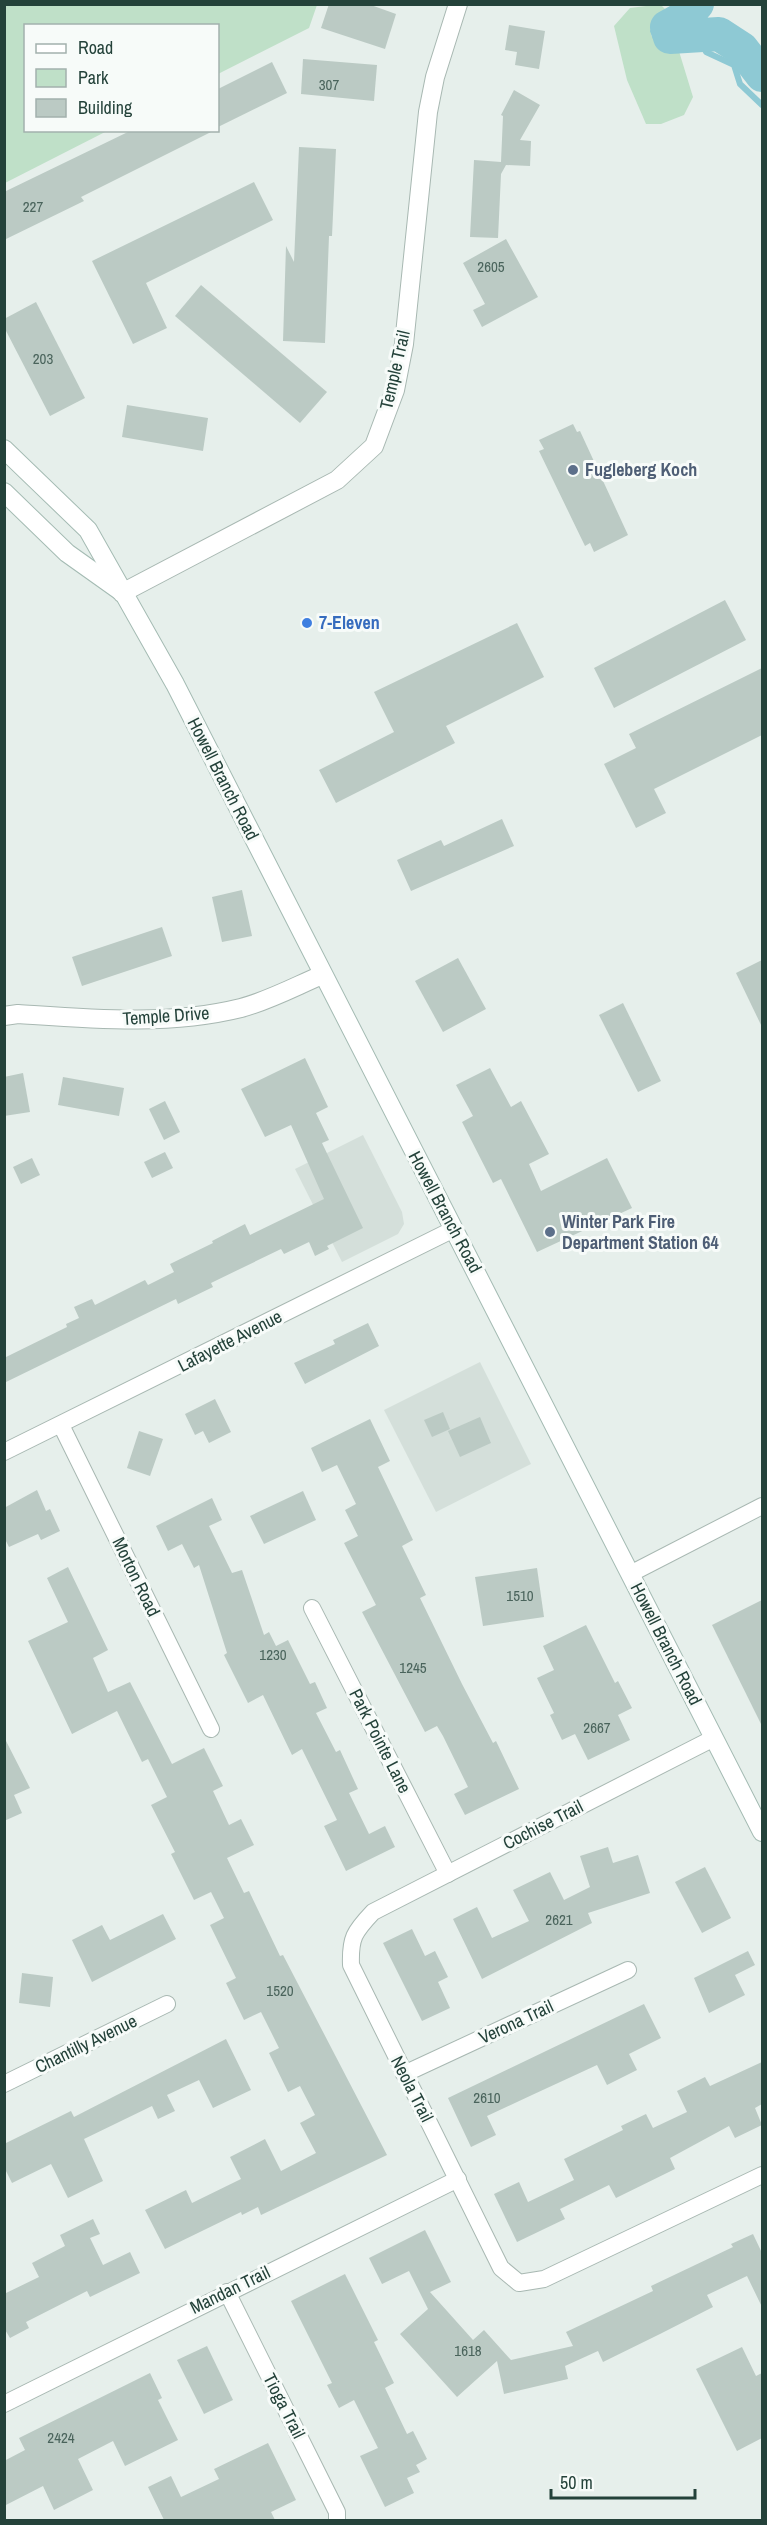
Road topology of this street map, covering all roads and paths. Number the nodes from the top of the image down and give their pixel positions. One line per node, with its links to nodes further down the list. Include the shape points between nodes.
1 (458, 4): 4 (main road, Temple Trail, via 428,112 404,344 395,390 374,446 337,480)
2 (4, 449): 4 (main road, Howell Branch Road, via 88,530)
3 (4, 492): 4 (main road, Howell Branch Road, via 67,553)
4 (123, 593): 5 (main road, Howell Branch Road, via 175,684)
5 (322, 975): 6 (main road, Temple Drive, via 244,1007 178,1018); 7 (main road, Howell Branch Road)
6 (4, 1016)
7 (454, 1229): 8 (street, Lafayette Avenue); 11 (main road, Howell Branch Road)
8 (61, 1425): 9 (street, Lafayette Avenue); 13 (street, Morton Road)
9 (4, 1452)
10 (762, 1506): 11 (street)
11 (630, 1574): 14 (main road, Howell Branch Road)
12 (312, 1608): 16 (street, Park Pointe Lane)
13 (211, 1729)
14 (714, 1738): 15 (main road, Howell Branch Road); 16 (street, Cochise Trail)
15 (762, 1832)
16 (448, 1874): 17 (street, Cochise Trail)
17 (373, 1912): 20 (street, Neola Trail, via 350,1942 351,1965)
18 (628, 1970): 20 (street, Verona Trail)
19 (167, 2004): 21 (street, Chantilly Avenue)
20 (404, 2074): 23 (street, Neola Trail)
21 (5, 2081)
22 (762, 2175): 23 (street, Neola Trail, via 544,2279 519,2283 501,2268)
23 (458, 2179): 24 (street, Mandan Trail)
24 (227, 2292): 25 (street, Mandan Trail); 26 (street, Tioga Trail, via 337,2512)
25 (4, 2404)
26 (337, 2520)

